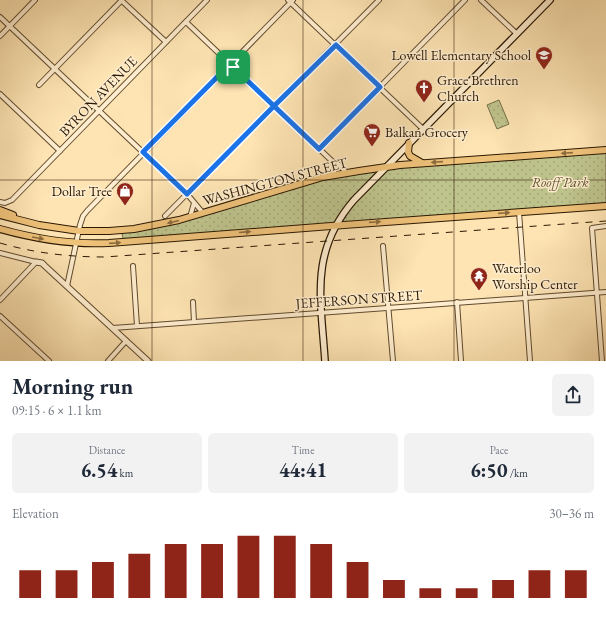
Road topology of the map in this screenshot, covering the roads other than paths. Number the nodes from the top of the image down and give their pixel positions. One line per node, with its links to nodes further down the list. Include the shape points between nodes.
1 (35, 0): 11 (street)
2 (121, 0): 14 (street); 17 (street)
3 (207, 0): 10 (street, BYRON AVENUE)
4 (379, 0): 15 (street)
5 (465, 0): 19 (street)
6 (481, 0): 12 (street)
7 (550, 0): 12 (main road)
8 (290, 1): 15 (street); 16 (street)
9 (0, 17): 11 (street)
10 (186, 22): 14 (street, BYRON AVENUE); 16 (street)
11 (10, 26): 13 (street); 17 (street)
12 (517, 34): 23 (main road)
13 (0, 36)
14 (166, 42): 22 (street, BYRON AVENUE)
15 (336, 45): 19 (street); 21 (street)
16 (230, 64): 21 (street); 28 (street)
17 (55, 68): 18 (street); 22 (street)
18 (39, 85)
19 (380, 87): 23 (street); 25 (street)
20 (0, 94): 27 (street)
21 (274, 106): 25 (street); 34 (street)
22 (99, 110): 27 (street, BYRON AVENUE); 28 (street)
23 (424, 129): 24 (main road)
24 (409, 143): 30 (highway, via 410,156); 31 (main road)
25 (319, 149): 29 (street)
26 (606, 150): 30 (highway, WASHINGTON STREET, one-way to 30)
27 (60, 151): 35 (street, BYRON AVENUE, via 12,200)
28 (143, 152): 34 (street); 48 (street, via 91,206 83,216)
29 (333, 162): 32 (street); 33 (street)
30 (424, 163): 31 (highway, WASHINGTON STREET)
31 (387, 166): 32 (highway, WASHINGTON STREET); 45 (main road, via 354,200)
32 (347, 173): 33 (highway, WASHINGTON STREET)
33 (333, 176): 40 (highway, WASHINGTON STREET)
34 (187, 194): 36 (street); 42 (street)
35 (1, 202)
36 (194, 203): 40 (street); 43 (street)
37 (606, 206): 39 (highway)
38 (0, 210): 44 (highway)
39 (519, 212): 45 (highway, one-way to 39); 57 (street)
40 (203, 213): 43 (highway, WASHINGTON STREET)
41 (0, 215): 44 (highway, WASHINGTON STREET)
42 (165, 216)
43 (190, 217): 48 (highway, WASHINGTON STREET, one-way to 48, via 134,229)
44 (39, 225): 48 (highway, WASHINGTON STREET)
45 (336, 225): 49 (highway, one-way to 45); 62 (main road, via 321,265)
46 (606, 226): 55 (street, via 592,228)
47 (0, 229): 49 (highway, one-way to 49)
48 (79, 231): 49 (street)
49 (76, 244): 54 (street)
50 (383, 246): 61 (street)
51 (0, 253): 52 (street)
52 (36, 262): 54 (street, via 46,266); 58 (street)
53 (132, 266): 65 (street)
54 (67, 286): 66 (street)
55 (597, 292): 56 (street, JEFFERSON STREET); 57 (street, JEFFERSON STREET); 75 (street)
56 (606, 292)
57 (526, 297): 60 (street, JEFFERSON STREET); 74 (street)
58 (0, 300)
59 (193, 302): 64 (street)
60 (457, 302): 61 (street, JEFFERSON STREET); 73 (street)
61 (388, 308): 62 (street, JEFFERSON STREET); 72 (street)
62 (322, 313): 64 (street, JEFFERSON STREET); 71 (main road)
63 (0, 316): 68 (street)
64 (194, 322): 65 (street, JEFFERSON STREET)
65 (137, 326): 66 (street, JEFFERSON STREET)
66 (113, 328): 67 (street)
67 (126, 341): 69 (street); 70 (street)
68 (49, 361)
69 (108, 361)
70 (148, 361)
71 (325, 361)
72 (393, 361)
73 (461, 361)
74 (530, 361)
75 (602, 361)

